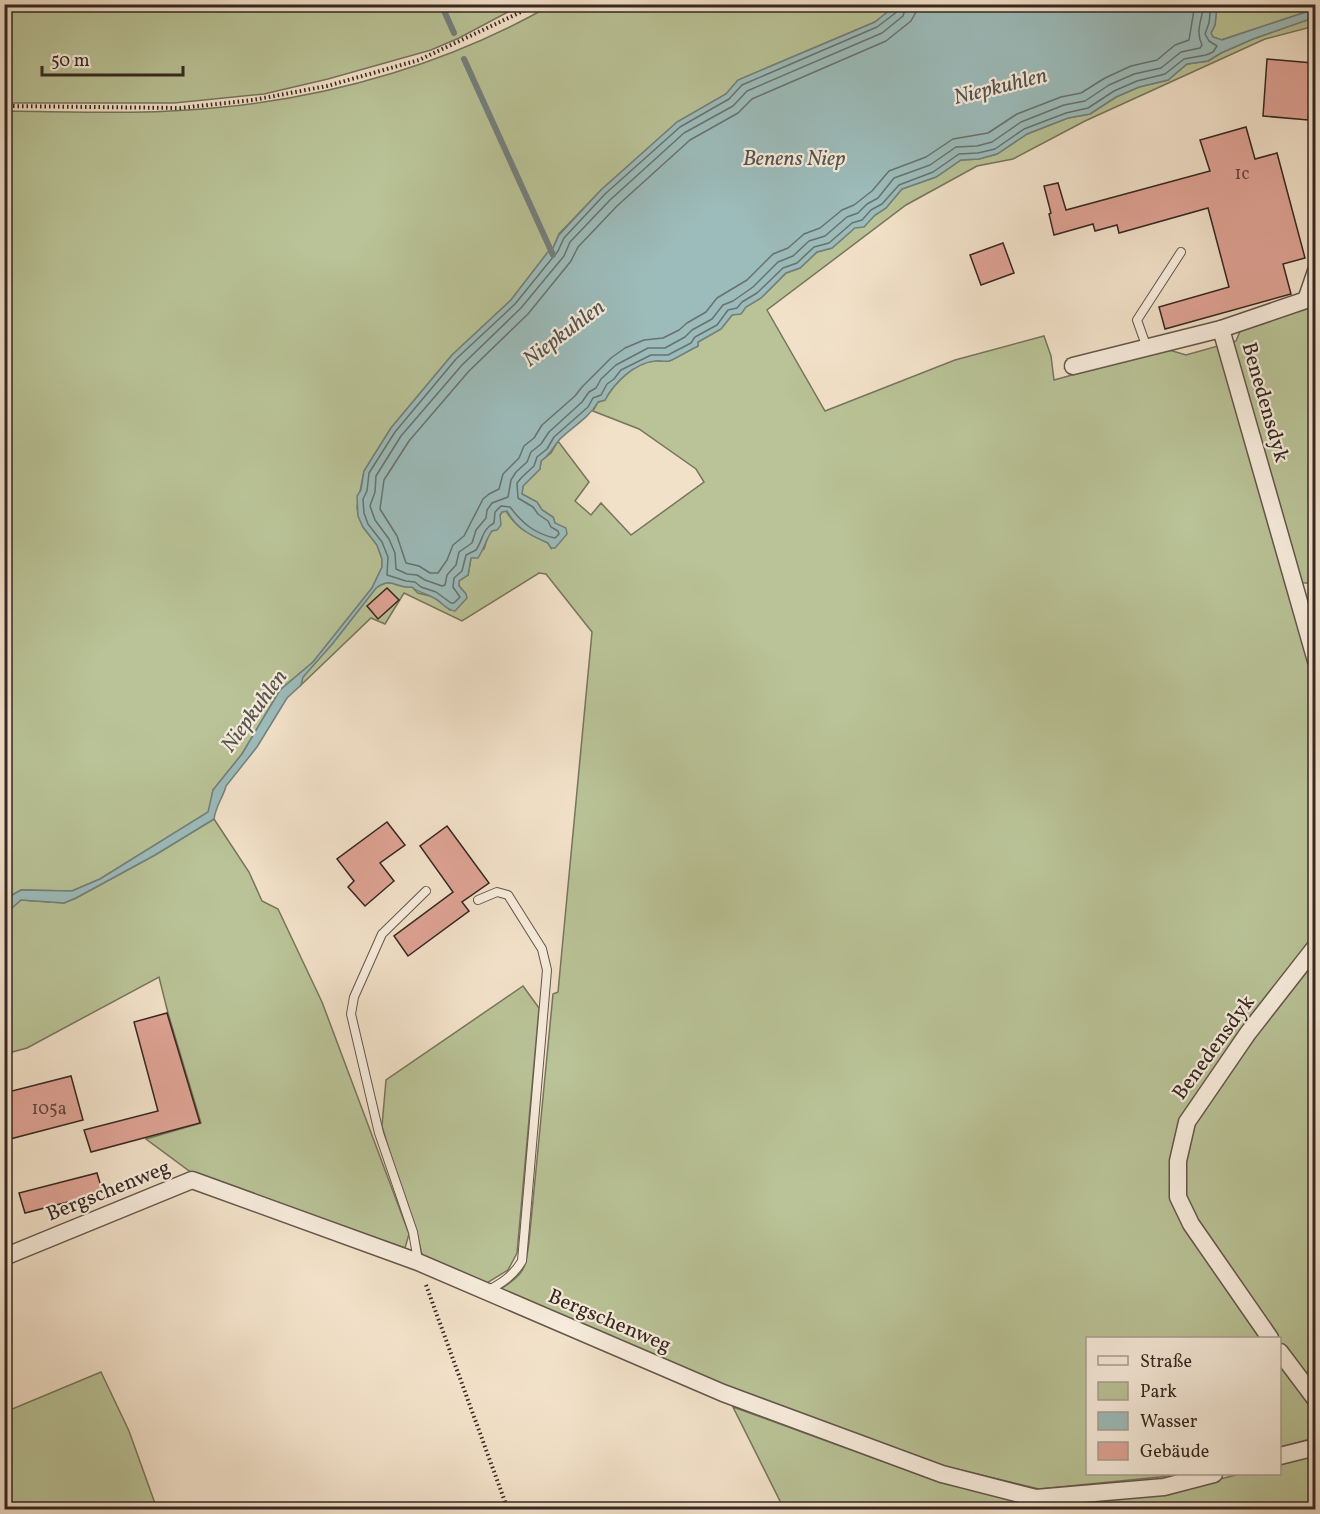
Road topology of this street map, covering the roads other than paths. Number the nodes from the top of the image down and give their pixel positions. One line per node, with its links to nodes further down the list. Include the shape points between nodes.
1 (1181, 252): 4 (lane, via 1137,320)
2 (1316, 271): 3 (street, Benedensdyk, via 1306,300)
3 (1221, 329): 4 (street, Benedensdyk); 6 (street, Benedensdyk)
4 (1147, 348): 5 (street, Benedensdyk)
5 (1073, 366)
6 (1316, 661)
7 (426, 891): 11 (lane, via 382,934 354,997 351,1014 379,1133 413,1232)
8 (478, 900): 12 (lane, via 497,892 508,895 542,949 547,970 522,1261 504,1282)
9 (1316, 946): 13 (street, Benedensdyk, via 1248,1033 1187,1122 1178,1161 1178,1197 1191,1224)
10 (4, 1257): 11 (street, Bergschenweg, via 192,1180)
11 (418, 1262): 12 (street, Bergschenweg)
12 (487, 1291): 18 (street, Bergschenweg, via 723,1392 942,1474 1036,1498 1164,1486)
13 (1269, 1337)
14 (1281, 1353): 15 (street)
15 (1316, 1400)
16 (1316, 1447): 17 (street)
17 (1281, 1456)
18 (1206, 1475)

